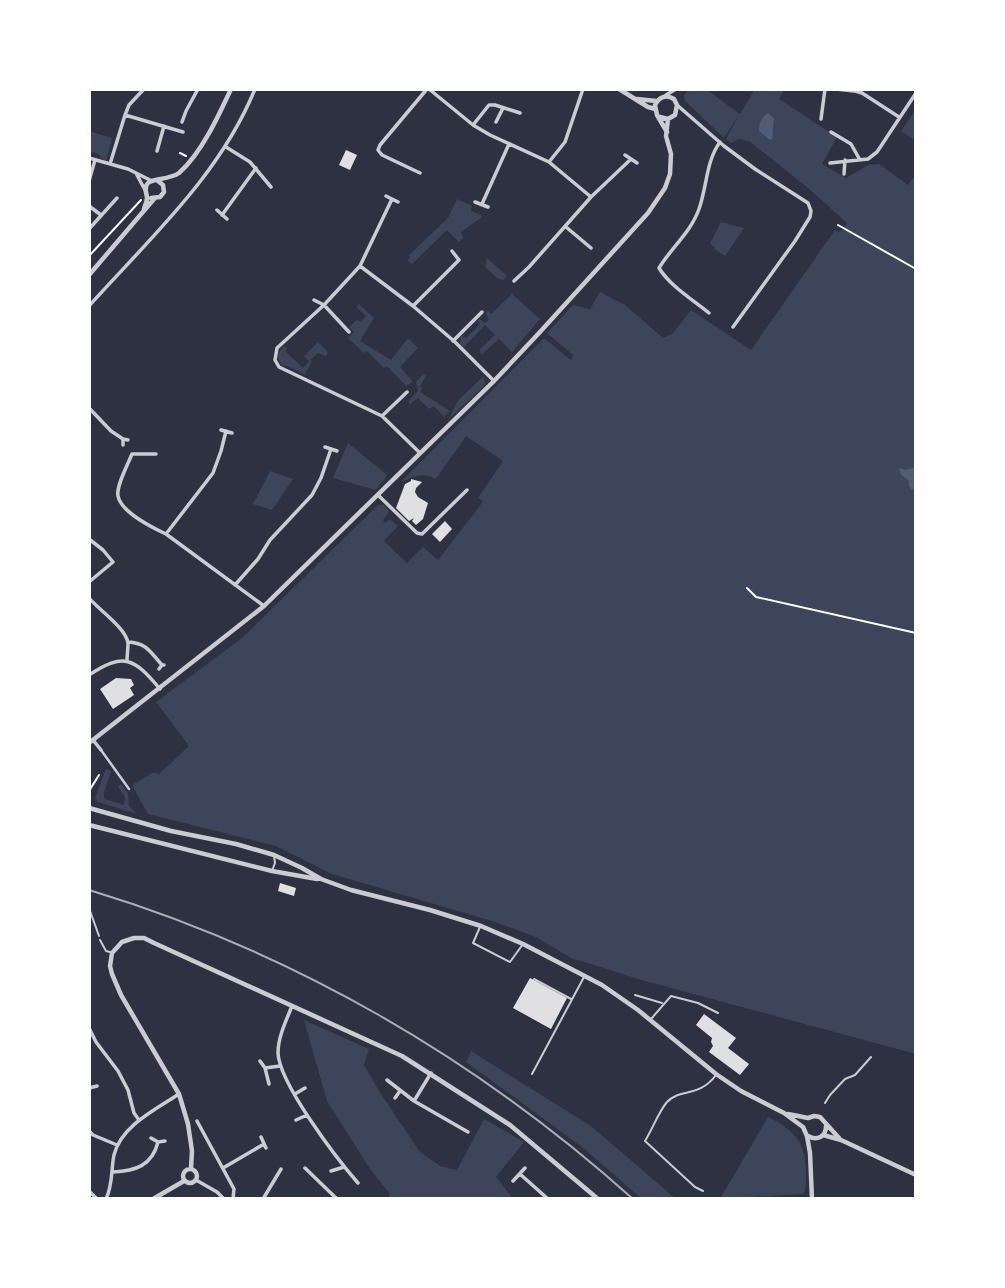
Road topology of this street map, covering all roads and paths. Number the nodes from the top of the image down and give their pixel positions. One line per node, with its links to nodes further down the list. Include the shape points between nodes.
1 (144, 89): 21 (street)
2 (198, 89): 28 (street)
3 (231, 89): 55 (street, via 190,160)
4 (255, 89): 37 (street)
5 (428, 89): 30 (street); 53 (street, via 378,150)
6 (583, 89): 47 (street, via 565,142)
7 (619, 89): 14 (street)
8 (676, 89): 13 (street); 15 (street)
9 (825, 89): 27 (street)
10 (836, 89): 11 (street)
11 (855, 90): 25 (street)
12 (916, 93): 25 (street)
13 (664, 96): 15 (street); 16 (street)
14 (636, 99): 16 (street); 19 (street)
15 (674, 99): 17 (street)
16 (657, 101): 19 (street)
17 (677, 105): 22 (street); 23 (street)
18 (503, 107): 20 (street); 29 (street); 30 (street, via 489,106)
19 (655, 109): 24 (street)
20 (520, 113)
21 (125, 115): 31 (street); 50 (street)
22 (675, 115): 23 (street); 26 (street)
23 (689, 115): 35 (street)
24 (660, 117): 26 (street); 34 (street)
25 (899, 117): 46 (street, via 877,152)
26 (668, 119): 34 (street)
27 (821, 119)
28 (182, 122)
29 (496, 122)
30 (473, 125): 36 (street)
31 (164, 126): 32 (street); 38 (street)
32 (183, 132)
33 (831, 132): 46 (street, via 851,144)
34 (667, 133): 96 (street, via 670,174 657,200)
35 (720, 142): 91 (street, via 713,152 695,219 659,268); 93 (street, via 808,203 811,211)
36 (509, 144): 47 (street); 69 (street)
37 (226, 147): 51 (street); 89 (street, via 188,197)
38 (157, 151)
39 (180, 153): 41 (path)
40 (625, 155): 43 (street)
41 (186, 156)
42 (89, 158): 44 (street)
43 (631, 159): 48 (street); 62 (street)
44 (95, 160): 50 (street); 56 (street)
45 (845, 160): 46 (street); 49 (street); 54 (street)
46 (860, 160)
47 (550, 162): 62 (street)
48 (637, 163)
49 (830, 163)
50 (110, 164): 52 (street)
51 (256, 168): 58 (street); 75 (street)
52 (136, 173): 57 (street); 60 (street)
53 (420, 173)
54 (844, 174)
55 (168, 179): 57 (street); 59 (street)
56 (89, 181)
57 (155, 181): 59 (street); 60 (street, via 148,184)
58 (271, 187)
59 (164, 188): 64 (street)
60 (147, 193): 64 (street); 72 (street)
61 (386, 196): 65 (street)
62 (591, 197): 78 (street)
63 (117, 198): 74 (street)
64 (154, 199): 72 (street)
65 (392, 199): 67 (street); 83 (street)
66 (141, 200): 82 (path)
67 (398, 202)
68 (475, 202): 69 (street)
69 (482, 205): 71 (street)
70 (89, 206): 74 (street)
71 (488, 207)
72 (144, 209): 85 (street)
73 (217, 210): 75 (street)
74 (102, 215): 79 (street)
75 (222, 215): 76 (street)
76 (227, 219)
77 (838, 225): 84 (path)
78 (566, 226): 80 (street); 86 (street)
79 (89, 229)
80 (591, 248)
81 (452, 251): 90 (street, via 459,260)
82 (89, 256)
83 (360, 266): 88 (street); 90 (street)
84 (916, 269)
85 (89, 275)
86 (514, 281)
87 (314, 300): 88 (street)
88 (324, 305): 94 (street); 99 (street, via 277,348 277,364)
89 (89, 306)
90 (413, 306): 95 (street)
91 (709, 313)
92 (486, 321): 95 (street, via 481,313)
93 (733, 327)
94 (349, 332)
95 (453, 341): 96 (street)
96 (494, 381): 106 (street)
97 (407, 391): 99 (street)
98 (89, 408): 101 (street)
99 (382, 416): 106 (street)
100 (232, 433): 109 (street, via 224,431 213,473)
101 (125, 441)
102 (325, 447): 103 (street)
103 (331, 449): 104 (street); 112 (street, via 312,495)
104 (337, 451)
105 (156, 454): 109 (street, via 132,454 118,496 124,507)
106 (420, 454): 108 (street)
107 (467, 490): 108 (street, via 422,534)
108 (378, 495): 115 (street)
109 (166, 534): 112 (street)
110 (89, 539): 111 (street, via 113,562)
111 (89, 582)
112 (235, 585): 115 (street)
113 (747, 588): 116 (path, via 756,597)
114 (89, 598): 117 (street)
115 (264, 606): 121 (street)
116 (916, 633)
117 (128, 642): 118 (street); 119 (street, via 146,646)
118 (127, 661): 120 (street, via 108,663); 121 (street, via 142,668)
119 (162, 666)
120 (89, 675)
121 (160, 689): 122 (street)
122 (91, 742): 123 (street)
123 (101, 750): 125 (street)
124 (99, 775): 126 (path)
125 (129, 789)
126 (89, 791)
127 (89, 808): 129 (street)
128 (89, 825): 131 (street)
129 (274, 855): 130 (street); 131 (lane)
130 (302, 868): 132 (lane); 133 (street)
131 (272, 871): 132 (street)
132 (303, 877): 133 (street)
133 (321, 879): 135 (street)
134 (89, 908): 137 (lane, via 106,951)
135 (481, 926): 136 (street); 136 (lane, via 473,943 510,962)
136 (523, 944): 138 (street)
137 (111, 953): 143 (street, via 122,942 144,938); 160 (street, via 110,966 121,995)
138 (584, 976): 141 (lane); 145 (street)
139 (534, 979): 141 (lane)
140 (635, 995): 142 (lane)
141 (572, 1000): 152 (lane)
142 (663, 1004): 144 (lane, via 671,996); 145 (lane)
143 (292, 1006): 149 (street, via 278,1050); 151 (street)
144 (718, 1013)
145 (650, 1020): 153 (street)
146 (89, 1028): 168 (street, via 118,1071)
147 (871, 1057): 164 (lane)
148 (260, 1061): 150 (street)
149 (281, 1066): 150 (street); 161 (street)
150 (265, 1068): 155 (street)
151 (431, 1073): 163 (street); 210 (street, via 510,1125)
152 (532, 1074)
153 (716, 1074): 165 (street); 201 (lane, via 708,1086 667,1102 645,1142)
154 (387, 1080): 159 (street)
155 (269, 1084)
156 (97, 1086): 157 (street)
157 (89, 1088)
158 (305, 1088): 161 (street)
159 (400, 1091): 162 (street); 163 (street)
160 (179, 1094): 168 (street); 186 (street, via 188,1124)
161 (295, 1094): 166 (street)
162 (395, 1098)
163 (414, 1101): 174 (street)
164 (825, 1103)
165 (784, 1113): 167 (street); 172 (street)
166 (307, 1115): 169 (street); 184 (street)
167 (808, 1118): 171 (street, via 820,1117); 172 (street)
168 (139, 1120): 182 (street)
169 (296, 1120)
170 (197, 1121): 187 (street)
171 (826, 1125): 177 (street); 179 (street)
172 (803, 1127): 175 (street)
173 (89, 1131): 182 (street)
174 (468, 1132)
175 (807, 1136): 177 (street); 183 (street)
176 (261, 1137): 187 (street, via 265,1146)
177 (820, 1137): 179 (street); 183 (street)
178 (151, 1138): 180 (street)
179 (841, 1140): 195 (street)
180 (158, 1142): 181 (street); 191 (street, via 143,1166)
181 (165, 1142)
182 (117, 1145): 191 (street)
183 (810, 1153): 211 (street)
184 (344, 1167): 190 (street); 199 (street)
185 (524, 1167): 194 (street)
186 (191, 1168): 196 (street, via 197,1173); 197 (street, via 183,1172)
187 (223, 1168): 206 (street, via 234,1189)
188 (304, 1168): 192 (street)
189 (281, 1169): 207 (street)
190 (331, 1171)
191 (113, 1172): 203 (street)
192 (309, 1172): 193 (street); 208 (street)
193 (303, 1174)
194 (520, 1174): 198 (street); 209 (street)
195 (916, 1175)
196 (196, 1180): 197 (street); 205 (street)
197 (184, 1181): 204 (street)
198 (513, 1181)
199 (358, 1184)
200 (89, 1191): 202 (street)
201 (703, 1191)
202 (97, 1199)
203 (106, 1199)
204 (153, 1199)
205 (224, 1199)
206 (233, 1199)
207 (262, 1199)
208 (337, 1199)
209 (548, 1199)
210 (598, 1199)
211 (812, 1199)

